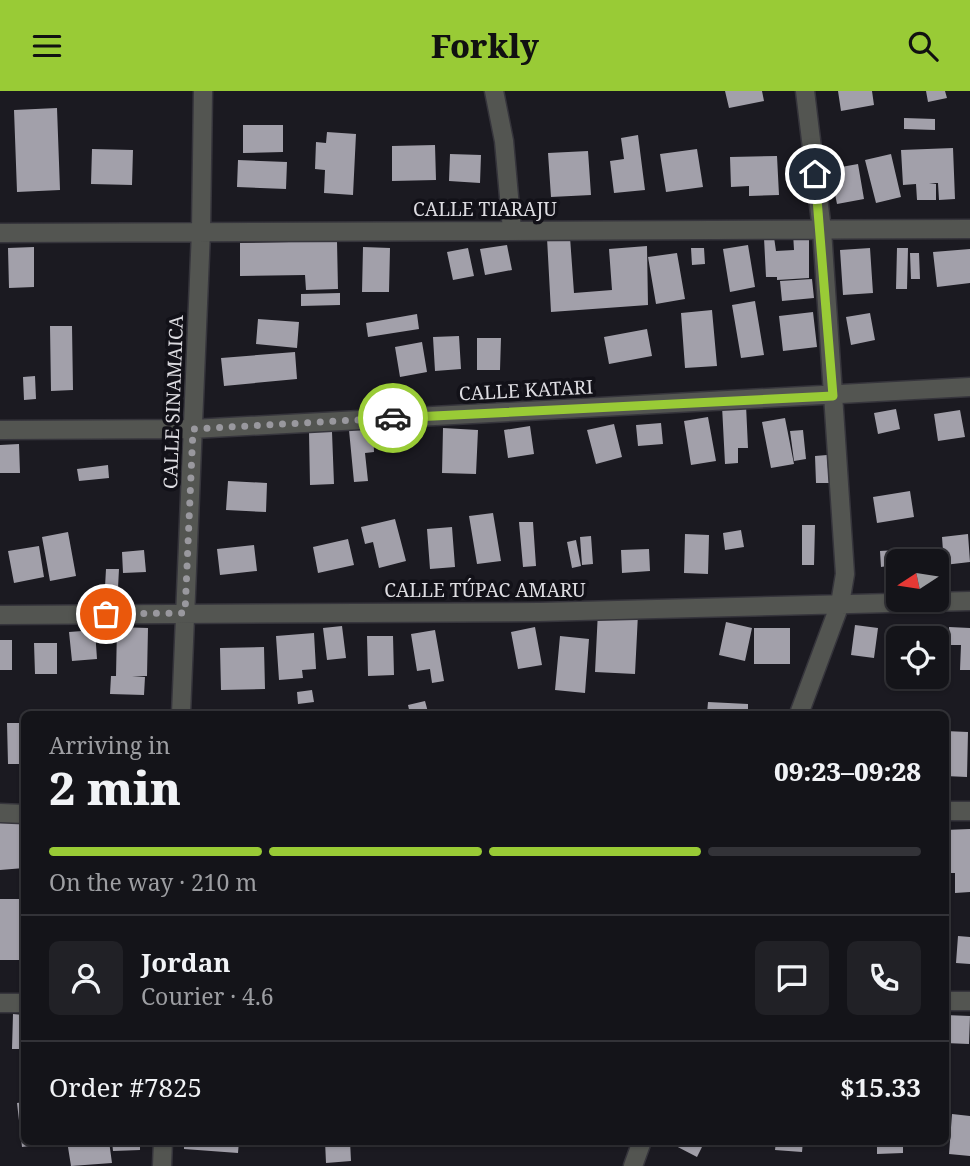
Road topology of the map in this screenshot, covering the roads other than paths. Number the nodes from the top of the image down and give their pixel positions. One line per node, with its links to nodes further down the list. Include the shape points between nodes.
1 (203, 91): 7 (street, CALLE SINAMAICA)
2 (494, 91): 6 (street)
3 (805, 91): 4 (street)
4 (822, 229): 5 (street, CALLE TIARAJU); 6 (street, CALLE TIARAJU); 10 (street)
5 (970, 229)
6 (512, 230): 7 (street, CALLE TIARAJU)
7 (201, 231): 8 (street, CALLE TIARAJU); 12 (street, CALLE SINAMAICA)
8 (0, 233)
9 (970, 387): 10 (street, CALLE KATARI)
10 (833, 396): 12 (street, CALLE KATARI); 14 (street, via 845,574)
11 (0, 429): 12 (street, CALLE KATARI)
12 (193, 429): 15 (street, CALLE SINAMAICA)
13 (970, 601): 14 (street, CALLE TÚPAC AMARU)
14 (839, 604): 15 (street, CALLE TÚPAC AMARU, via 539,612); 18 (street)
15 (185, 613): 16 (street, CALLE TÚPAC AMARU); 17 (street, CALLE SINAMAICA)
16 (0, 615)
17 (181, 711)
18 (800, 711)
19 (949, 811): 20 (street)
20 (970, 811)
21 (0, 813): 22 (street)
22 (21, 814)
23 (949, 1001): 24 (street)
24 (970, 1001)
25 (0, 1003): 26 (street)
26 (21, 1003)
27 (163, 1145): 29 (street)
28 (641, 1145): 30 (street)
29 (162, 1166)
30 (633, 1166)

